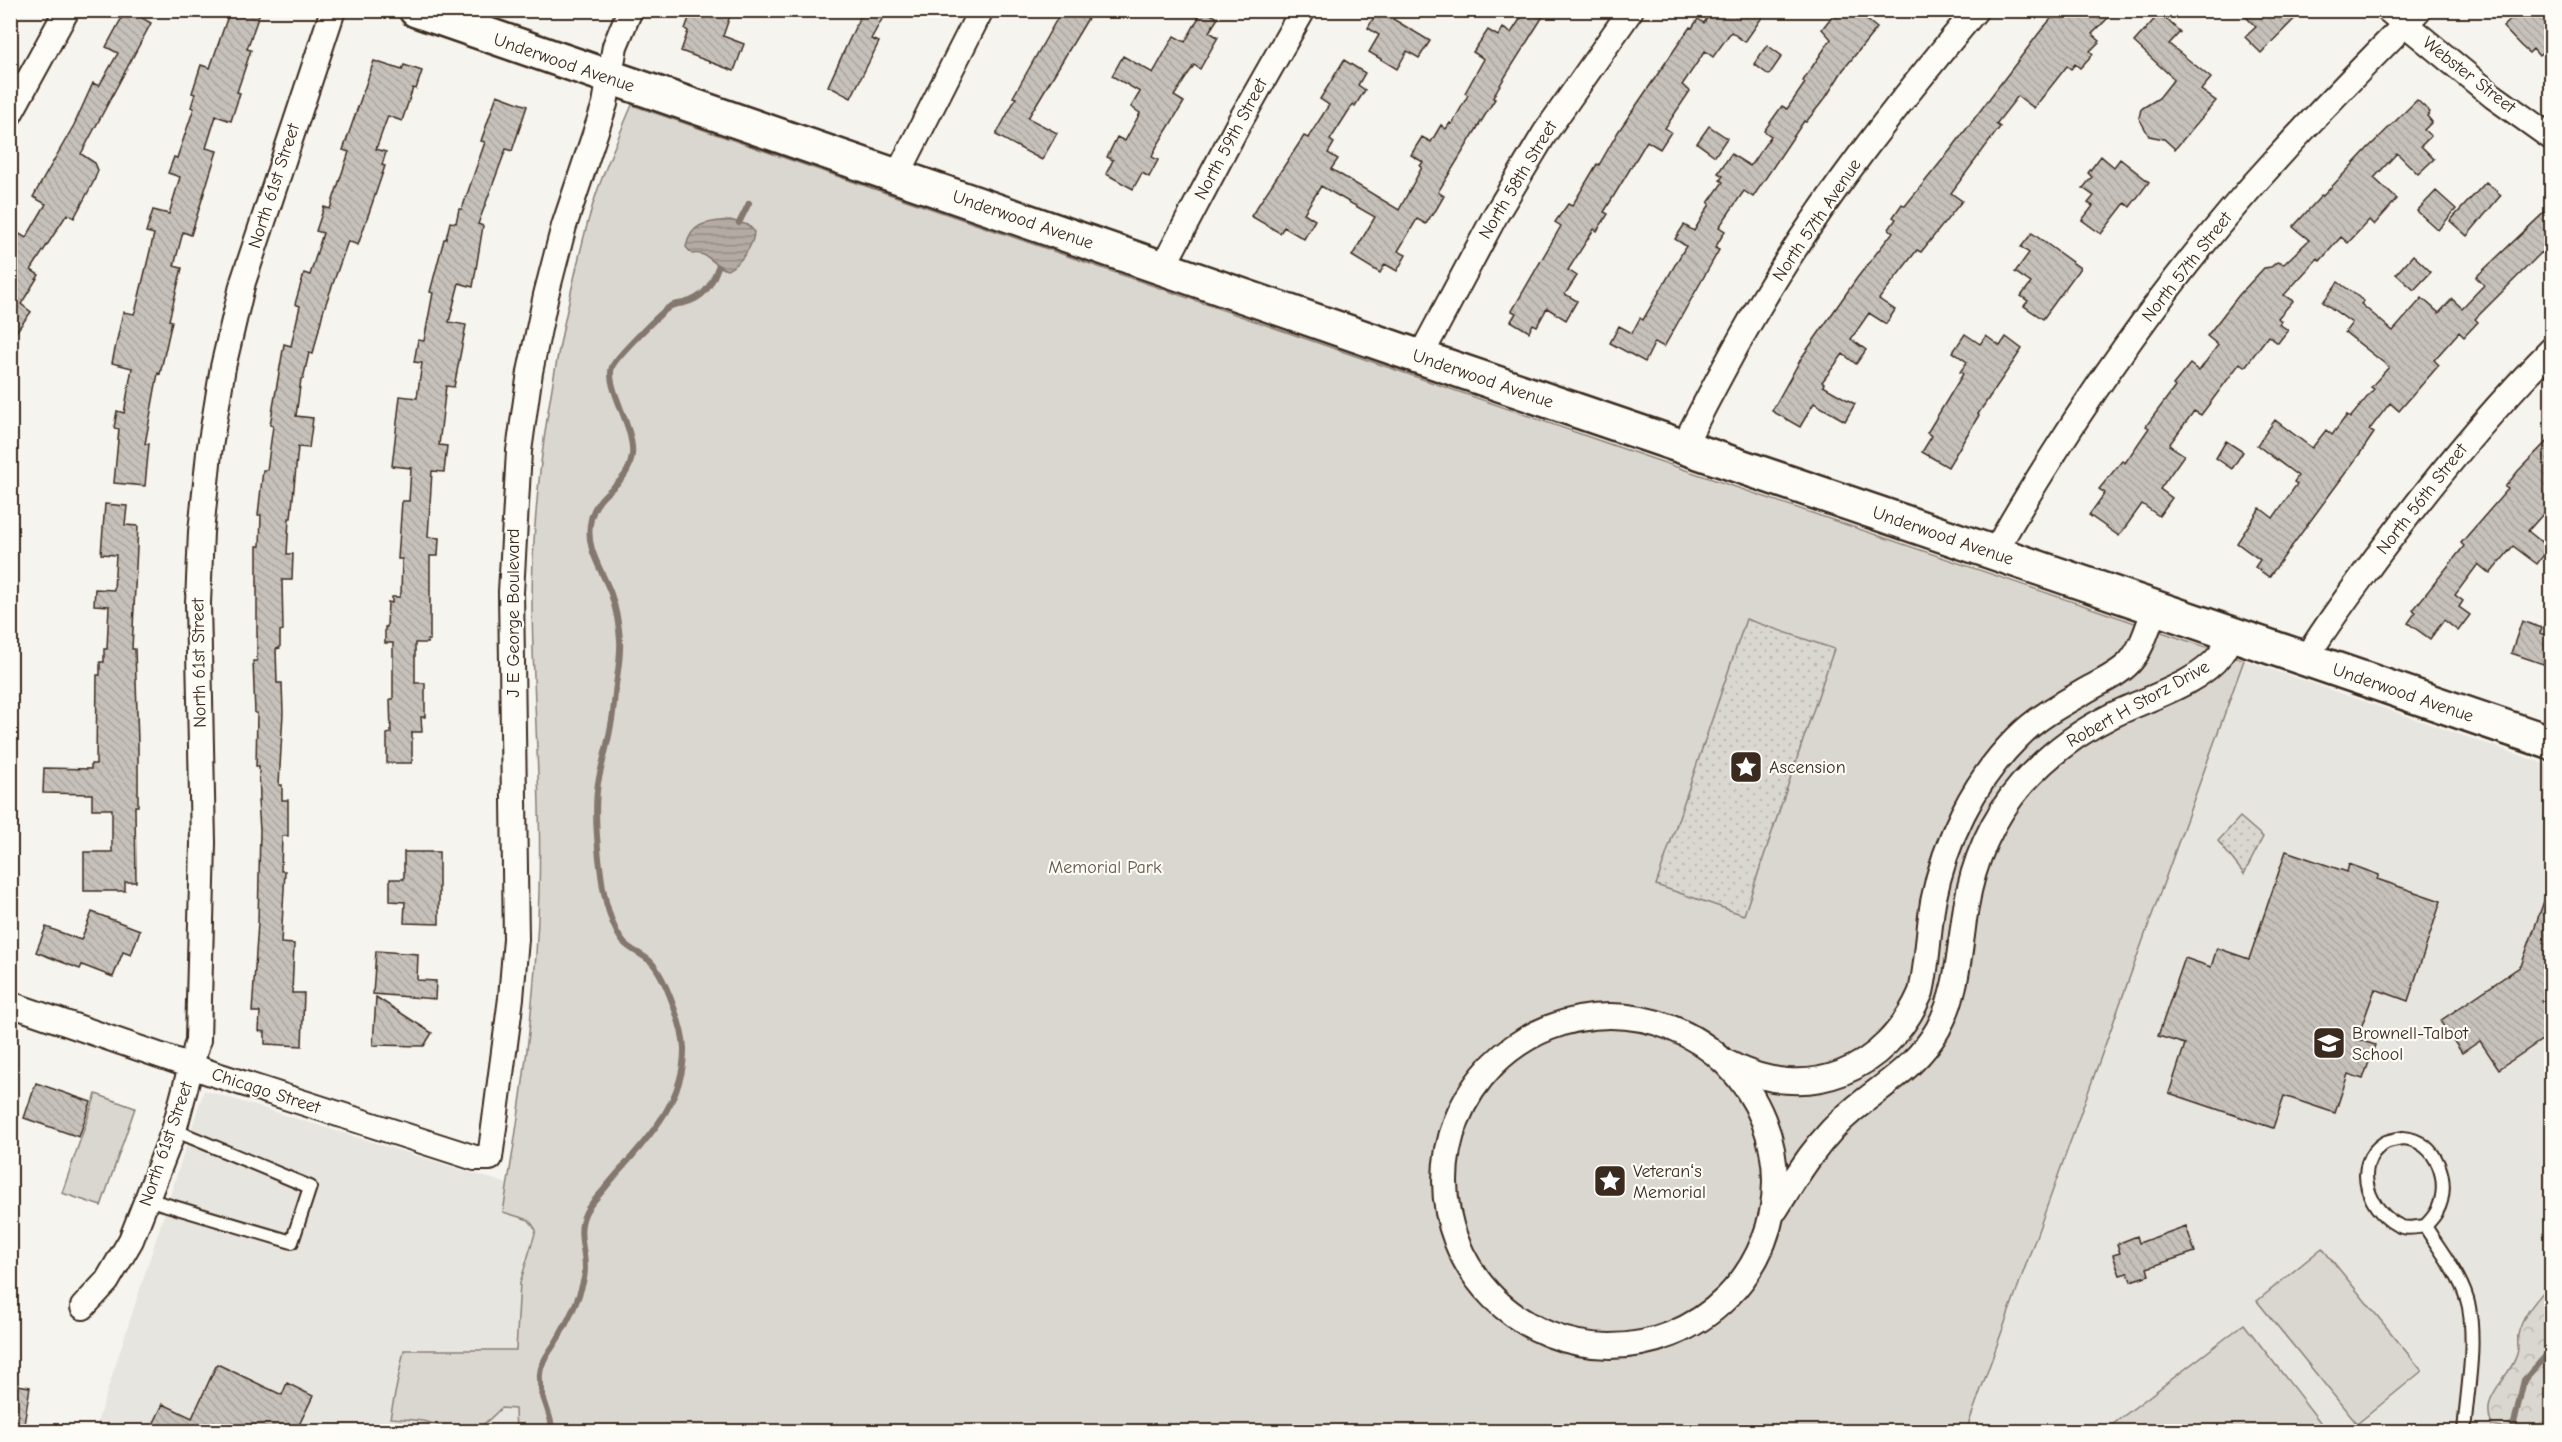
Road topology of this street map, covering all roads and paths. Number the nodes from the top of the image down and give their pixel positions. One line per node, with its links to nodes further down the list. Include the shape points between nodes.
1 (67, 10): 11 (street)
2 (333, 10): 25 (street, North 61st Street, via 243,282 223,367 209,453 198,603 203,843 198,1041)
3 (416, 10): 10 (main road, Underwood Avenue)
4 (630, 10): 10 (street, J E George Boulevard, via 615,46)
5 (981, 10): 13 (street)
6 (1303, 10): 14 (street, North 59th Street)
7 (1631, 10): 16 (street, North 58th Street, via 1545,133 1495,216)
8 (1976, 10): 17 (street, North 57th Avenue, via 1910,89 1792,254 1725,366)
9 (2404, 15): 12 (street, Webster Street); 18 (street, North 57th Street, via 2279,155 2165,292 2081,411)
10 (609, 78): 13 (main road, Underwood Avenue); 27 (street, J E George Boulevard, via 546,295 519,452 511,592 516,939)
11 (10, 114)
12 (2552, 138)
13 (897, 176): 14 (main road, Underwood Avenue)
14 (1162, 268): 16 (main road, Underwood Avenue)
15 (2552, 349): 21 (street, North 56th Street, via 2446,465)
16 (1420, 357): 17 (main road, Underwood Avenue)
17 (1683, 447): 18 (main road, Underwood Avenue)
18 (1994, 554): 19 (main road, Underwood Avenue)
19 (2155, 609): 20 (main road, Underwood Avenue); 24 (street, Robert H Storz Drive, via 2129,662 2017,738 1973,795 1953,833 1939,878 1921,992 1893,1038 1857,1066 1812,1081 1766,1079)
20 (2231, 634): 21 (main road, Underwood Avenue); 29 (street, Robert H Storz Drive, via 2222,654 2206,670 2086,729 2051,755 2022,784 1994,824 1976,866 1955,986 1937,1031 1910,1066 1823,1139)
21 (2305, 660): 22 (main road, Underwood Avenue)
22 (2552, 743)
23 (10, 1004): 25 (street, Chicago Street)
24 (1721, 1059): 29 (street, Robert H Storz Drive, via 1748,1091 1765,1125 1775,1183); 29 (street, Robert H Storz Drive, via 1679,1032 1627,1017 1572,1021 1547,1028 1521,1042 1491,1066 1472,1089 1454,1126 1444,1179 1454,1235 1465,1260 1487,1292 1518,1318 1569,1341 1623,1346 1676,1332 1722,1303 1755,1260)
25 (192, 1067): 26 (street, North 61st Street); 27 (street, Chicago Street, via 475,1158)
26 (174, 1130): 28 (street, North 61st Street); 28 (lane, via 310,1187 292,1242)
27 (490, 1158)
28 (147, 1199): 31 (street, North 61st Street, via 131,1240 107,1281)
29 (1772, 1216)
30 (2425, 1226): 30 (lane, via 2438,1210 2443,1183 2432,1152 2415,1139 2385,1143 2374,1153 2368,1167 2365,1182 2369,1196 2382,1214 2403,1228); 32 (lane, via 2457,1277 2469,1306 2472,1355)
31 (83, 1307)
32 (2464, 1431)

